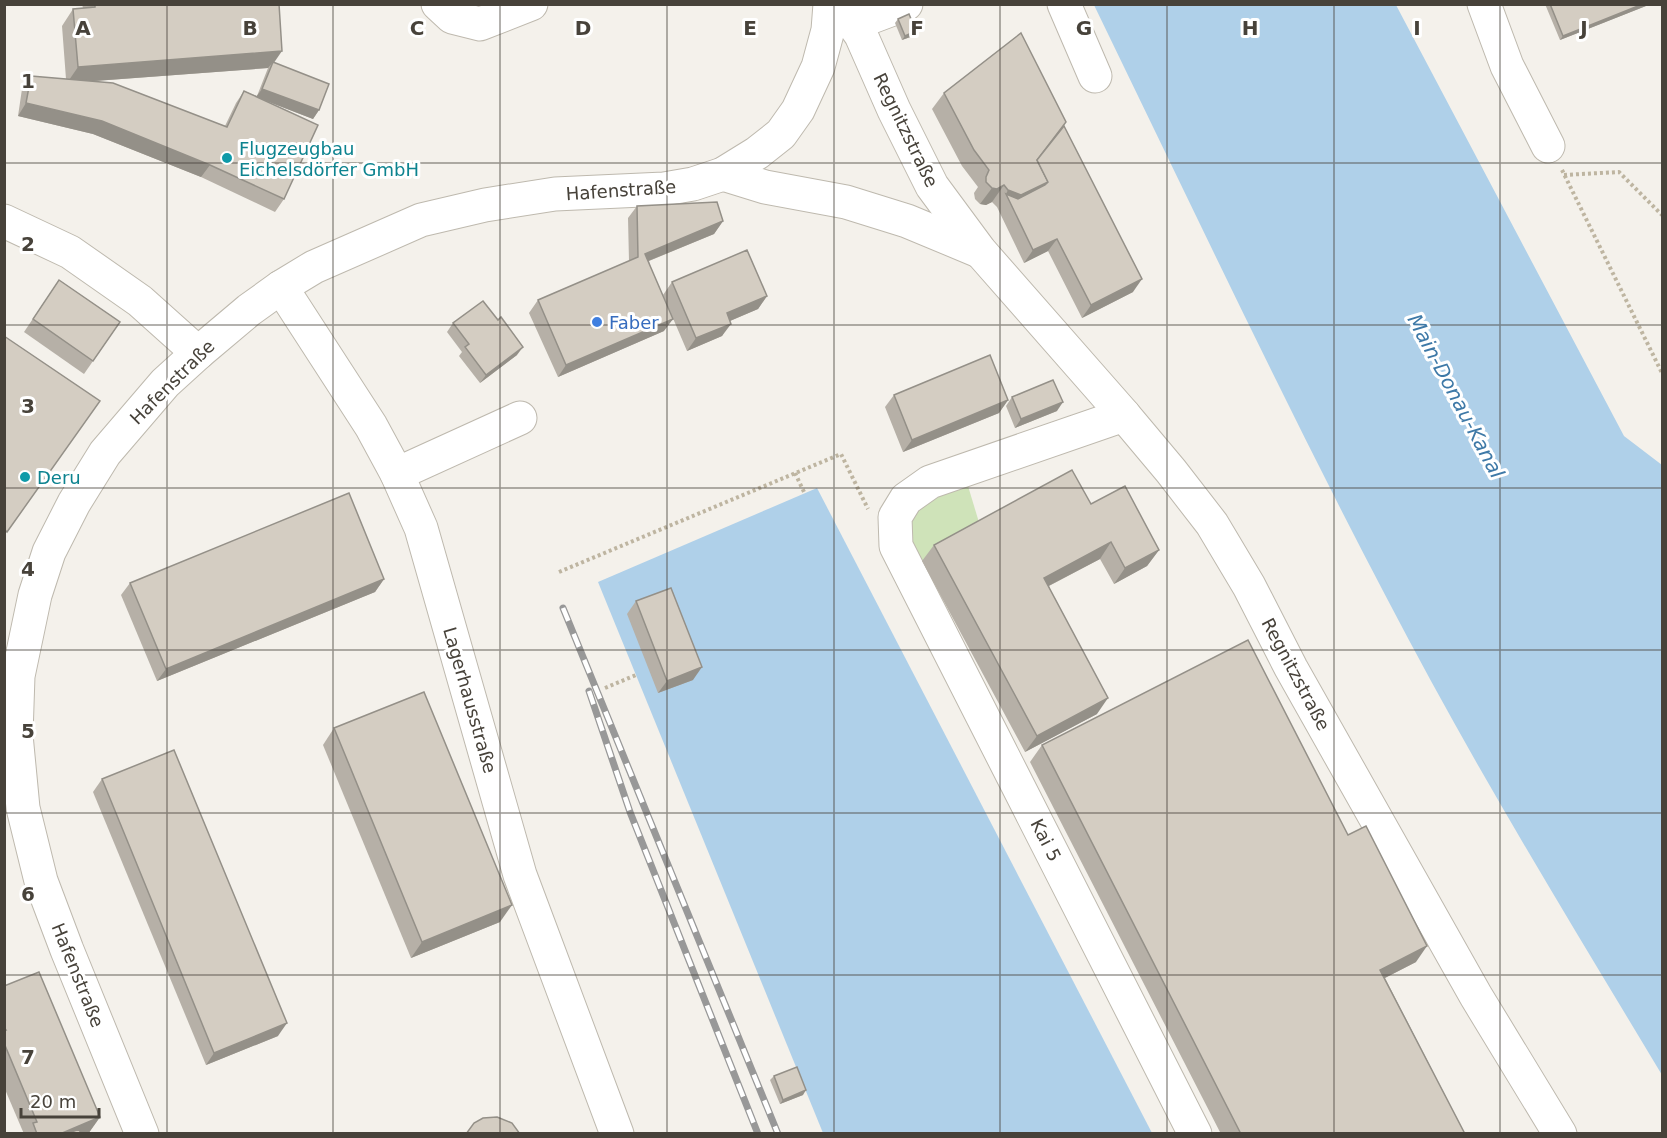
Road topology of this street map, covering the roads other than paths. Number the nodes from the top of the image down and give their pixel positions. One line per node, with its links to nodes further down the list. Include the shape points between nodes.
1 (438, 4): 2 (street, via 452,17 480,24)
2 (531, 4)
3 (906, 4): 6 (street)
4 (1064, 4): 7 (street)
5 (1484, 4): 8 (street, via 1507,66)
6 (841, 11): 9 (street, Hafenstraße, via 828,30 818,67 798,110 781,134); 11 (street, Regnitzstraße, via 861,35 932,186)
7 (1095, 76)
8 (1548, 146)
9 (723, 174): 11 (street, Regnitzstraße, via 765,187 846,202 907,221); 12 (street, Hafenstraße, via 664,189 555,195 485,205 421,220 314,267)
10 (4, 221): 13 (street, via 70,252 140,301)
11 (980, 251): 14 (street, Regnitzstraße)
12 (281, 287): 13 (street, Hafenstraße); 16 (street, Lagerhausstraße, via 371,426)
13 (198, 353): 17 (street, Hafenstraße, via 165,384 105,453 75,503 49,552 34,595 18,676 16,735 24,808 41,880)
14 (1124, 415): 19 (street, Kai 5, via 930,482 906,499 896,531); 20 (street, Regnitzstraße, via 1212,524 1470,985)
15 (520, 418): 16 (street)
16 (397, 474): 18 (street, Lagerhausstraße, via 421,528 520,875)
17 (142, 1134)
18 (618, 1134)
19 (1195, 1134)
20 (1560, 1134)

